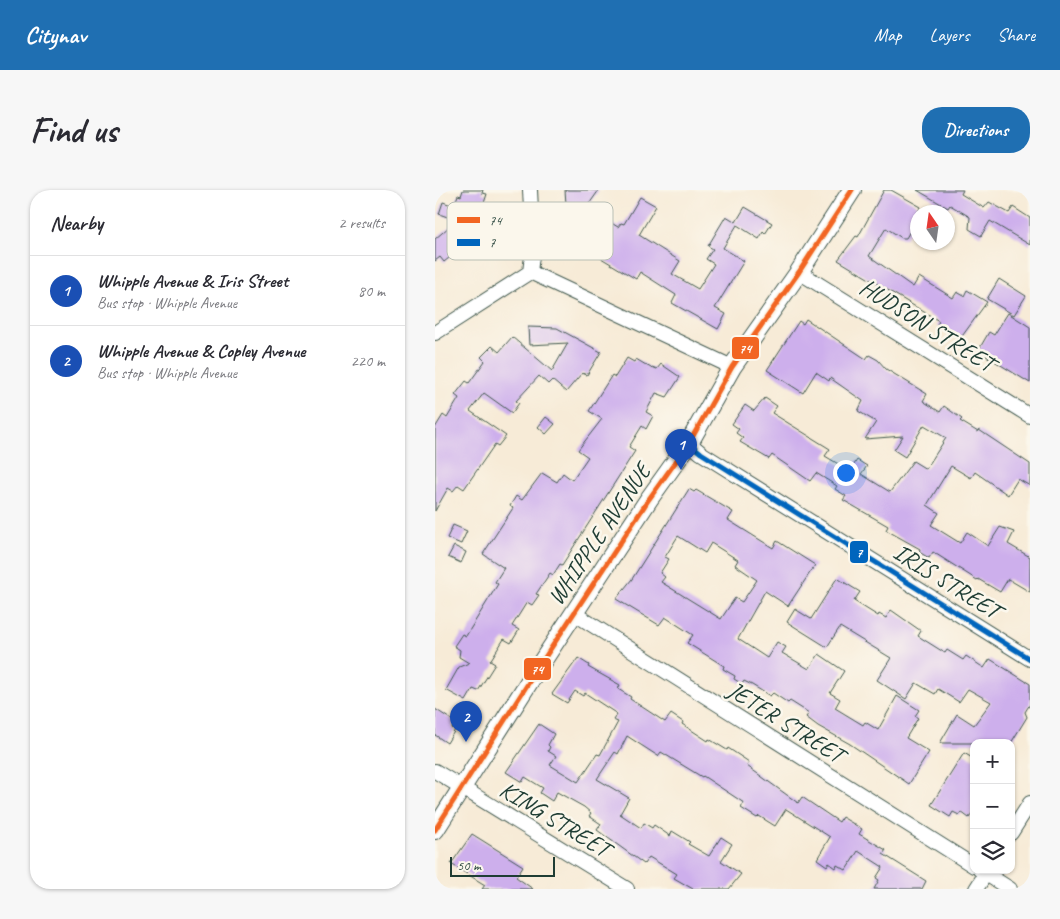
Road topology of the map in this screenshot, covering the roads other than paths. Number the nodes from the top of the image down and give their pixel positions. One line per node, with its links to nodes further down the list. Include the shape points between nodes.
1 (852, 190): 4 (main road, WHIPPLE AVENUE)
2 (532, 260): 3 (street)
3 (530, 272): 5 (street); 6 (street)
4 (799, 272): 6 (main road, WHIPPLE AVENUE); 7 (street, HUDSON STREET)
5 (435, 334)
6 (732, 367): 8 (main road, WHIPPLE AVENUE)
7 (1030, 416)
8 (689, 443): 9 (main road, WHIPPLE AVENUE); 10 (street, IRIS STREET)
9 (575, 614): 12 (main road, WHIPPLE AVENUE, via 485,754); 16 (street, JETER STREET)
10 (1030, 659)
11 (435, 771): 12 (street, KING STREET)
12 (460, 787): 15 (main road, WHIPPLE AVENUE); 19 (street, KING STREET)
13 (1030, 803): 14 (street)
14 (1014, 829)
15 (435, 830)
16 (970, 863)
17 (984, 874): 20 (street)
18 (989, 874): 21 (street)
19 (627, 889)
20 (976, 889)
21 (1010, 889)

